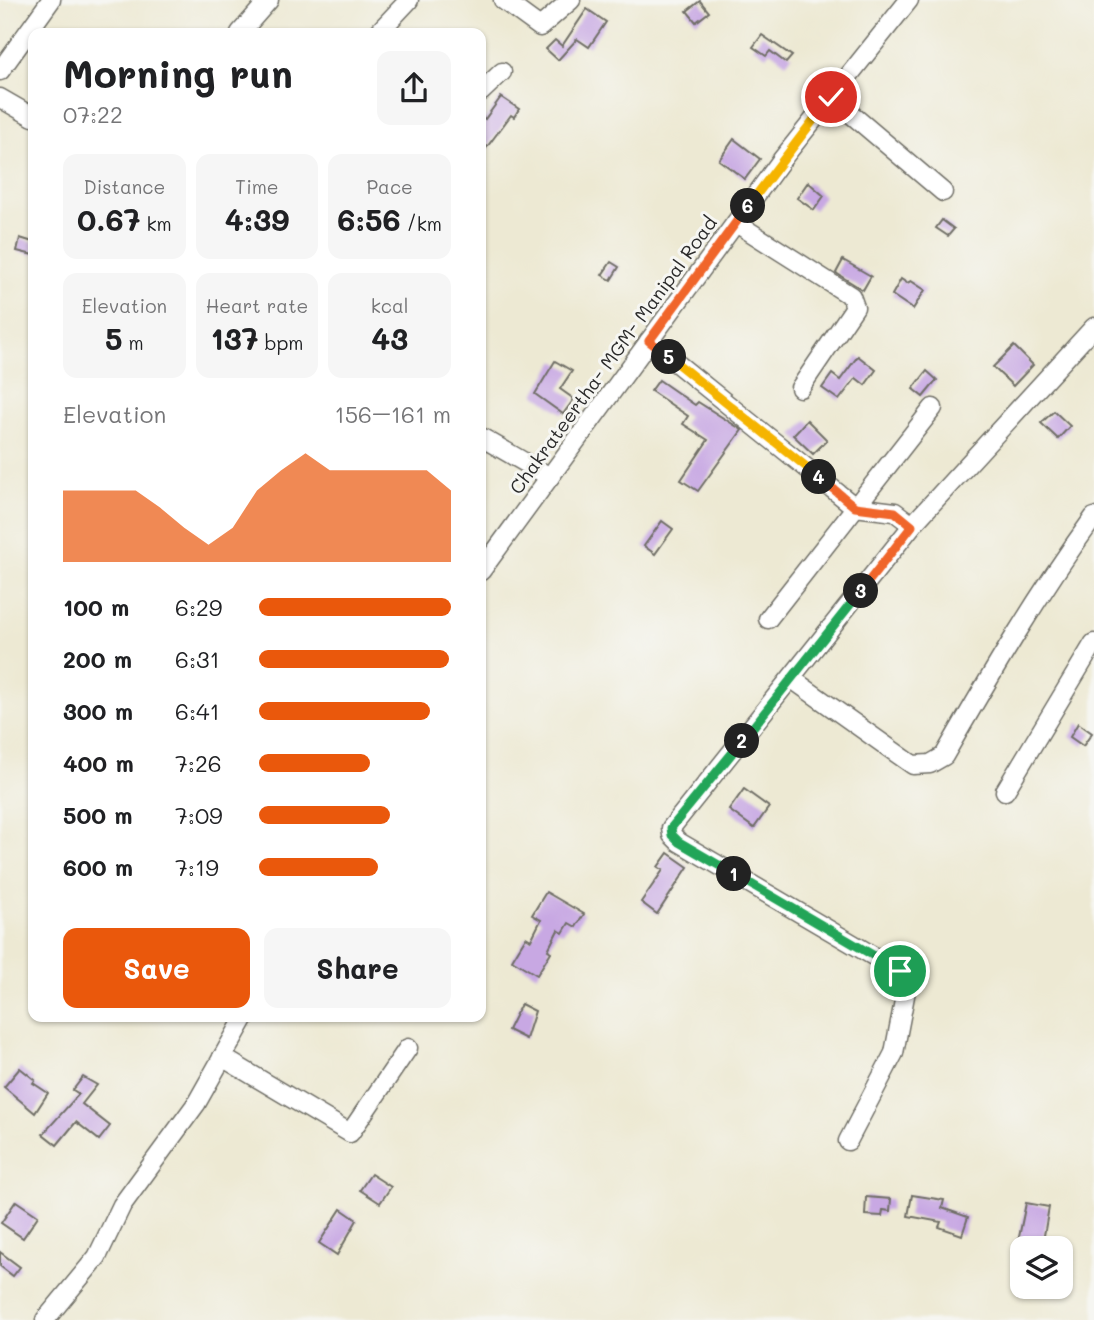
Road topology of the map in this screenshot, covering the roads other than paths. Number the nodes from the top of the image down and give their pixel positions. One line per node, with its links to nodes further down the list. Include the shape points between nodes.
1 (51, 0): 7 (street)
2 (269, 0): 8 (street)
3 (409, 0): 9 (street)
4 (503, 0): 5 (street, via 540,27)
5 (571, 0)
6 (909, 0): 14 (street, Chakrateertha- MGM- Manipal Road)
7 (31, 28)
8 (244, 28)
9 (384, 28)
10 (28, 32): 11 (street)
11 (0, 71)
12 (502, 72): 13 (street)
13 (486, 87)
14 (831, 97): 17 (street); 18 (street, Chakrateertha- MGM- Manipal Road)
15 (0, 98): 16 (street)
16 (28, 114)
17 (943, 192)
18 (736, 223): 20 (street, Chakrateertha- MGM- Manipal Road); 21 (street, via 851,296 855,307)
19 (1094, 327): 27 (street)
20 (649, 341): 24 (street, Chakrateertha- MGM- Manipal Road); 25 (street)
21 (800, 388)
22 (933, 408): 25 (street)
23 (486, 440): 24 (street)
24 (550, 477): 28 (street, Chakrateertha- MGM- Manipal Road)
25 (855, 507): 27 (street, via 895,512); 29 (street)
26 (1094, 517): 31 (street, via 1010,640 944,756 930,764 913,765)
27 (912, 526): 31 (street)
28 (486, 564)
29 (768, 619)
30 (1094, 643): 32 (street)
31 (792, 679): 36 (street, via 671,828 672,835 908,980 894,1053)
32 (1005, 791)
33 (242, 1022): 35 (street)
34 (408, 1048): 35 (street, via 350,1133)
35 (222, 1058): 37 (street, via 196,1104 122,1205 97,1257)
36 (848, 1141)
37 (45, 1320)

